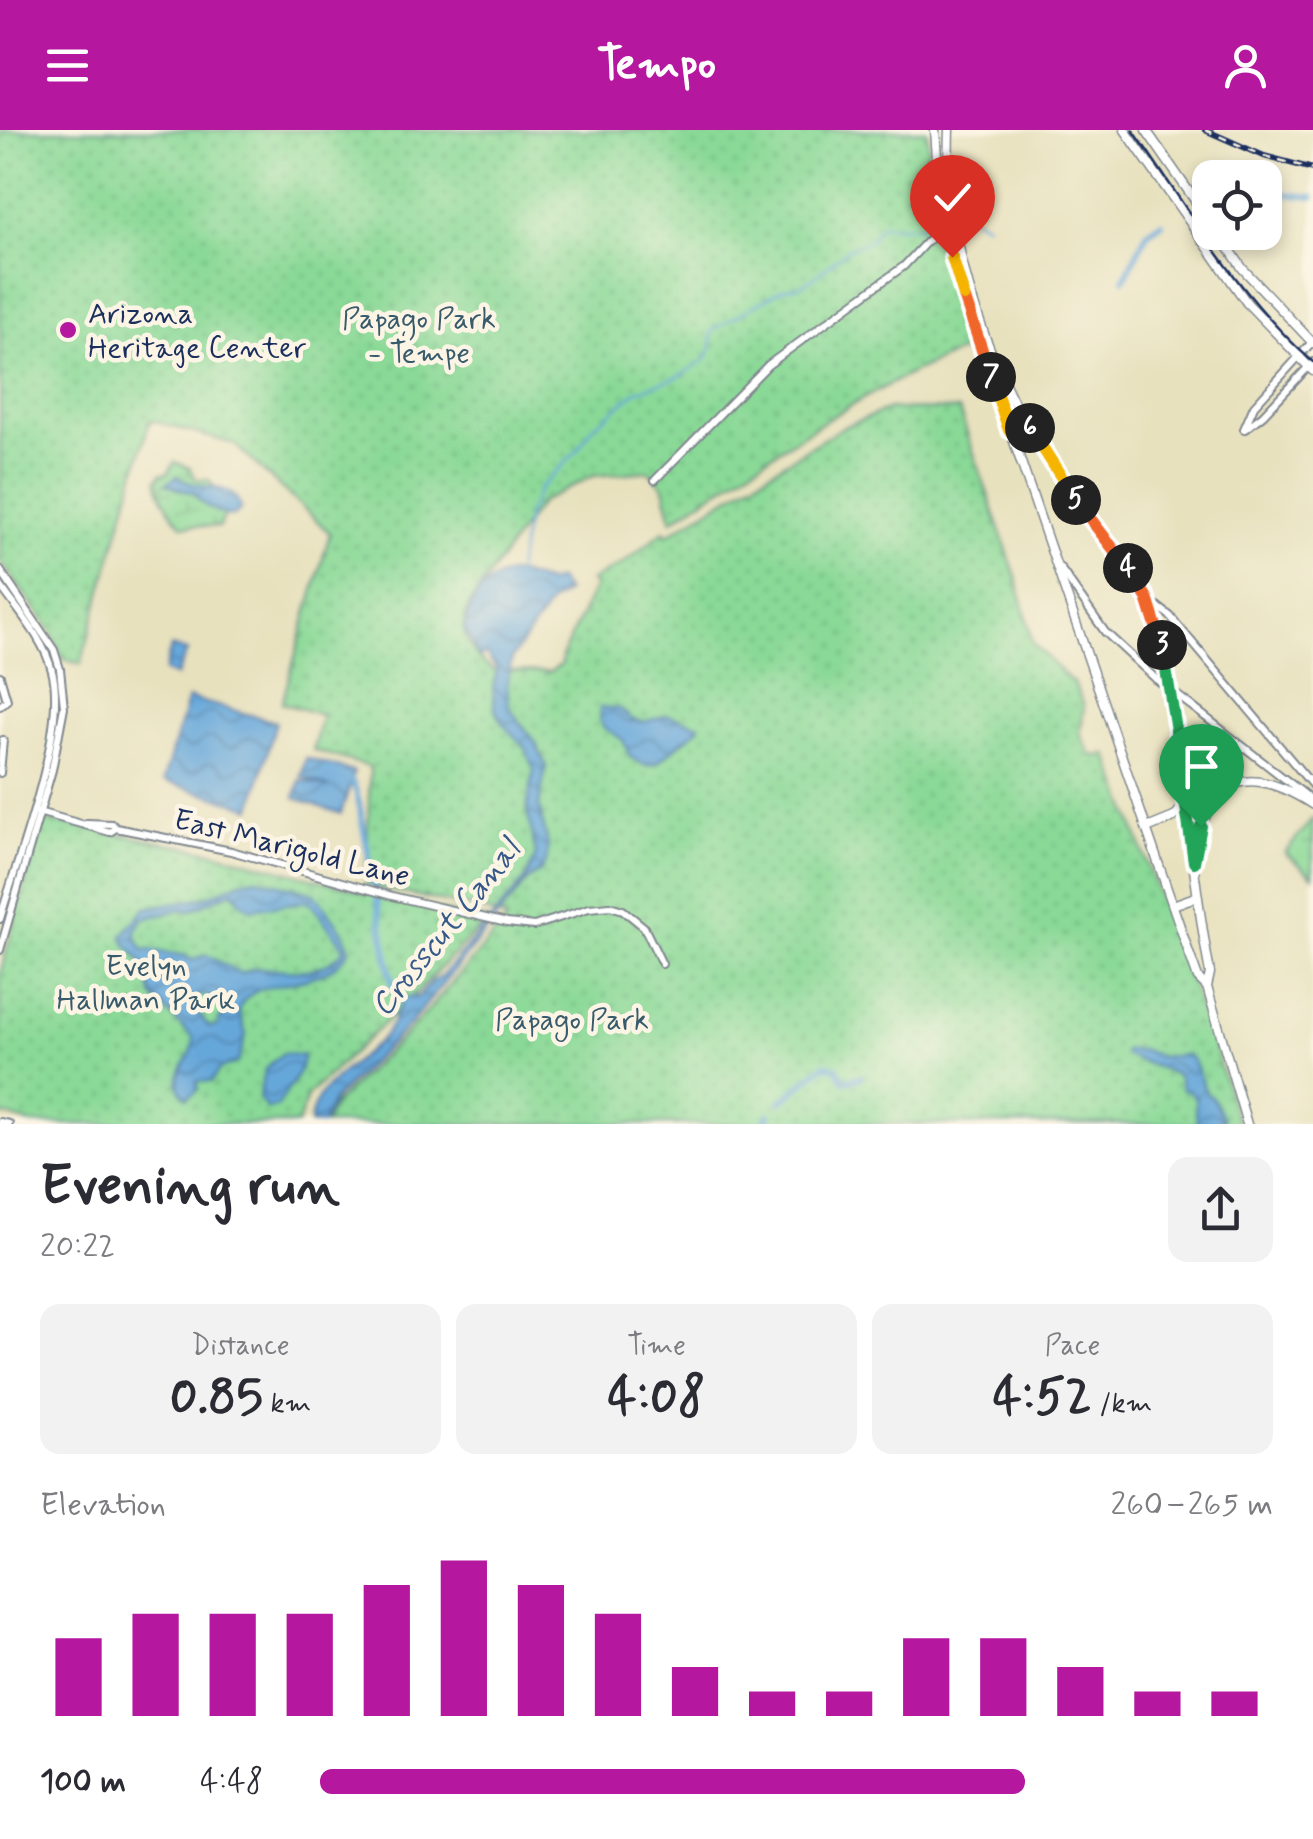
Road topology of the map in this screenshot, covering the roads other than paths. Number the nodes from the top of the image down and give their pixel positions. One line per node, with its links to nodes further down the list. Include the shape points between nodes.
1 (936, 130): 6 (main road, via 939,184)
2 (948, 130): 6 (main road)
3 (1126, 130): 9 (main road, via 1233,285)
4 (1146, 130): 5 (main road)
5 (1192, 196)
6 (952, 234): 11 (main road, via 996,363); 12 (main road, via 958,275); 13 (street, via 929,239 904,266 768,365)
7 (1231, 250): 8 (main road)
8 (1313, 342): 9 (street)
9 (1298, 358): 10 (main road); 10 (street, via 1254,406 1244,430)
10 (1311, 366)
11 (1024, 419): 12 (main road); 17 (main road)
12 (1009, 430): 14 (main road)
13 (655, 480)
14 (1049, 550): 23 (street, bridge, via 1130,657); 26 (main road)
15 (0, 570): 25 (street, via 54,650 64,689 63,725)
16 (0, 585): 25 (street, via 46,654 56,689 55,727)
17 (1147, 598): 22 (street, via 1180,626); 24 (main road, via 1170,680)
18 (0, 676): 19 (street, via 7,700)
19 (0, 706)
20 (3, 740): 21 (street)
21 (0, 773)
22 (1313, 786)
23 (1313, 803): 27 (main road, via 1271,782 1233,786 1205,813)
24 (1186, 804): 26 (main road); 27 (main road)
25 (36, 811): 30 (street); 31 (street); 32 (street, East Marigold Lane, via 108,832 116,828 231,850 508,923 534,926 589,908 622,910 644,927)
26 (1147, 828): 29 (main road)
27 (1194, 862): 28 (main road)
28 (1198, 896): 29 (main road); 33 (main road)
29 (1173, 905): 33 (main road)
30 (0, 918)
31 (0, 950)
32 (662, 964)
33 (1207, 987): 36 (main road)
34 (0, 1122): 35 (street)
35 (9, 1124)
36 (1248, 1124)

